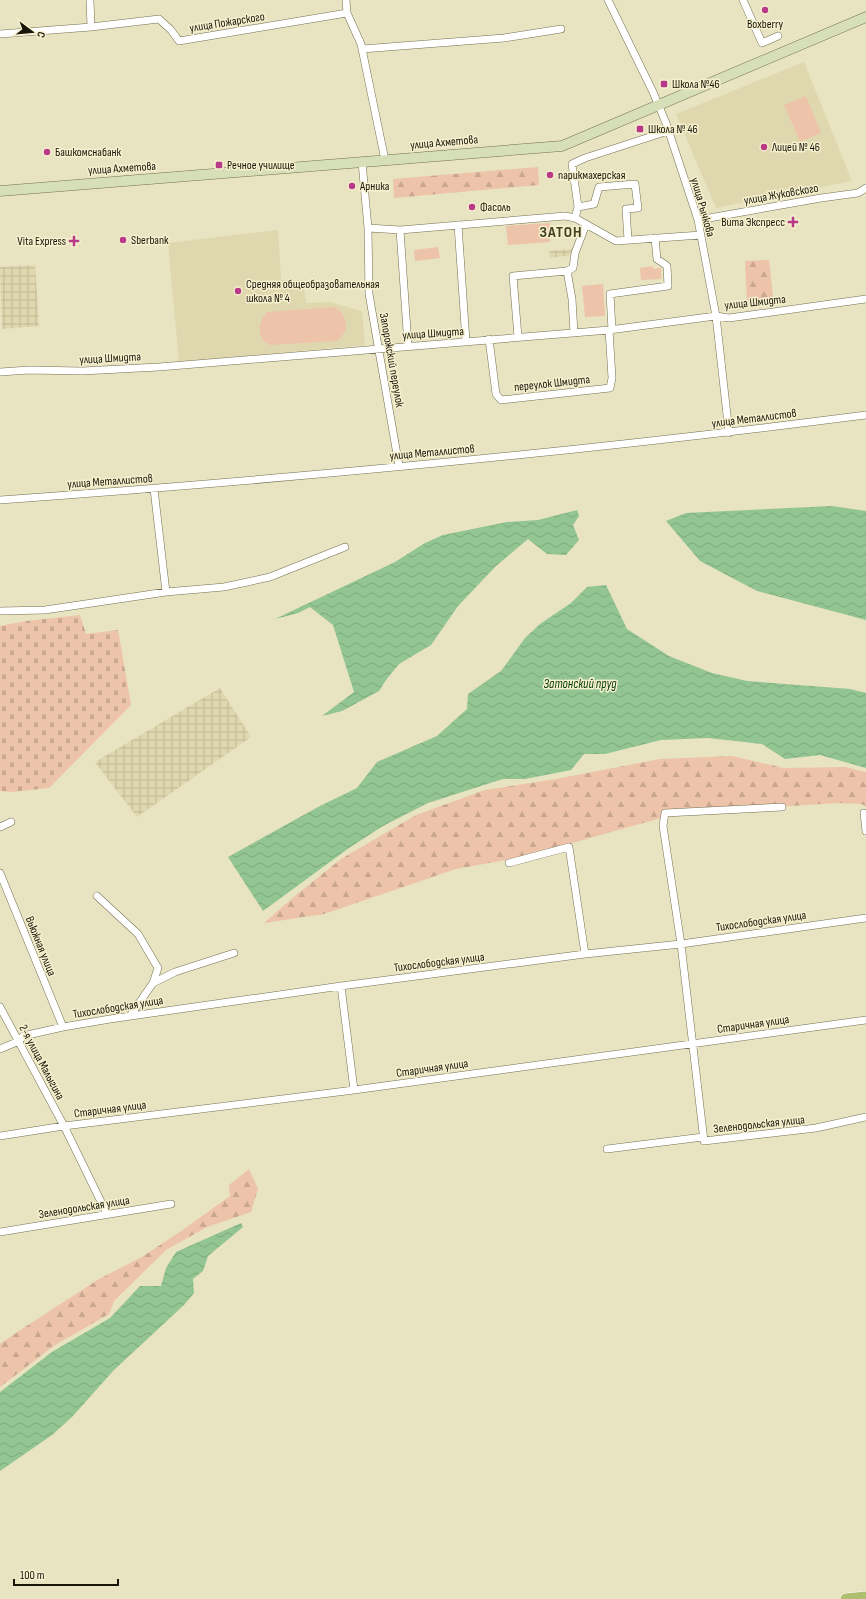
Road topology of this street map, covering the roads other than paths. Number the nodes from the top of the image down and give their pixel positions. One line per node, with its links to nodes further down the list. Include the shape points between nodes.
1 (90, 0): 7 (street)
2 (346, 0): 5 (street)
3 (610, 0): 12 (street, улица Рычкова)
4 (743, 0): 10 (street, via 762,43)
5 (347, 13): 7 (street, улица Пожарского, via 179,41 159,19); 11 (street)
6 (866, 17): 12 (main road, улица Ахметова)
7 (91, 27): 9 (street, улица Пожарского)
8 (561, 29): 11 (street, via 504,38)
9 (0, 34)
10 (778, 36)
11 (362, 49): 14 (street)
12 (658, 105): 13 (street, улица Рычкова); 14 (main road, улица Ахметова, via 562,146)
13 (668, 131): 18 (street, via 572,164); 20 (street, улица Рычкова)
14 (385, 160): 15 (main road, улица Ахметова)
15 (362, 162): 17 (main road, улица Ахметова); 23 (street, Запорожский переулок)
16 (866, 188): 20 (street, улица Жуковского, via 858,193)
17 (0, 191)
18 (578, 207): 19 (street); 27 (street, via 594,204 599,187 635,184 638,208 626,209)
19 (575, 218): 21 (street, via 564,216); 22 (street)
20 (698, 220): 25 (street, улица Рычкова)
21 (458, 224): 24 (street); 35 (street)
22 (586, 224): 27 (street, via 616,241); 28 (street, via 572,268)
23 (368, 228): 24 (street); 37 (street, Запорожский переулок, via 369,294)
24 (400, 230): 36 (street)
25 (701, 236): 26 (street); 30 (street, улица Рычкова)
26 (655, 238): 27 (street); 31 (street, via 657,259 667,266 668,286 610,294)
27 (628, 240)
28 (567, 271): 32 (street); 33 (street, via 513,276)
29 (866, 298): 30 (street, улица Шмидта, via 729,318)
30 (716, 316): 31 (street, улица Шмидта); 40 (street, улица Рычкова)
31 (610, 330): 32 (street, улица Шмидта); 34 (street, переулок Шмидта, via 610,388 501,400 496,394)
32 (574, 333): 33 (street, улица Шмидта)
33 (518, 337): 34 (street, улица Шмидта)
34 (489, 339): 35 (street, улица Шмидта)
35 (466, 341): 36 (street, улица Шмидта)
36 (408, 345): 37 (street, улица Шмидта)
37 (378, 348): 38 (street, улица Шмидта, via 159,367); 41 (street, Запорожский переулок)
38 (0, 372)
39 (866, 415): 40 (street, улица Металлистов)
40 (729, 433): 41 (street, улица Металлистов)
41 (399, 466): 42 (street, улица Металлистов)
42 (154, 489): 43 (street, улица Металлистов); 45 (street)
43 (0, 500)
44 (345, 547): 45 (street, via 270,577 224,587)
45 (166, 592): 46 (street, via 45,610)
46 (0, 611)
47 (782, 807): 56 (street, via 664,813 663,826)
48 (864, 813): 51 (street)
49 (11, 822): 50 (street)
50 (0, 827)
51 (866, 831)
52 (509, 863): 58 (street, via 569,848)
53 (0, 873): 64 (street, Вьюжная улица)
54 (97, 896): 59 (street, via 138,934 158,968)
55 (866, 918): 56 (street, Тихослободская улица)
56 (681, 944): 58 (street, Тихослободская улица); 66 (street)
57 (234, 953): 59 (street, via 175,972)
58 (585, 954): 60 (street, Тихослободская улица)
59 (153, 984): 62 (street)
60 (341, 986): 62 (street, Тихослободская улица); 68 (street)
61 (0, 1007): 65 (street, 2-я улица Малыгина)
62 (130, 1016): 64 (street, Тихослободская улица)
63 (866, 1020): 66 (street, Старичная улица)
64 (62, 1027): 65 (street, Тихослободская улица, via 23,1036)
65 (19, 1041): 67 (street, Тихослободская улица); 70 (street, 2-я улица Малыгина)
66 (693, 1043): 68 (street, Старичная улица); 72 (street)
67 (0, 1049)
68 (354, 1090): 70 (street, Старичная улица)
69 (866, 1117): 72 (street, Зеленодольская улица, via 816,1128)
70 (64, 1126): 71 (street, Старичная улица); 75 (street, 2-я улица Малыгина)
71 (0, 1136)
72 (704, 1139): 73 (street, Зеленодольская улица)
73 (607, 1149)
74 (171, 1204): 75 (street, Зеленодольская улица)
75 (107, 1214): 76 (street, Зеленодольская улица)
76 (0, 1232)
77 (866, 1597): 78 (main road)
78 (846, 1599)

